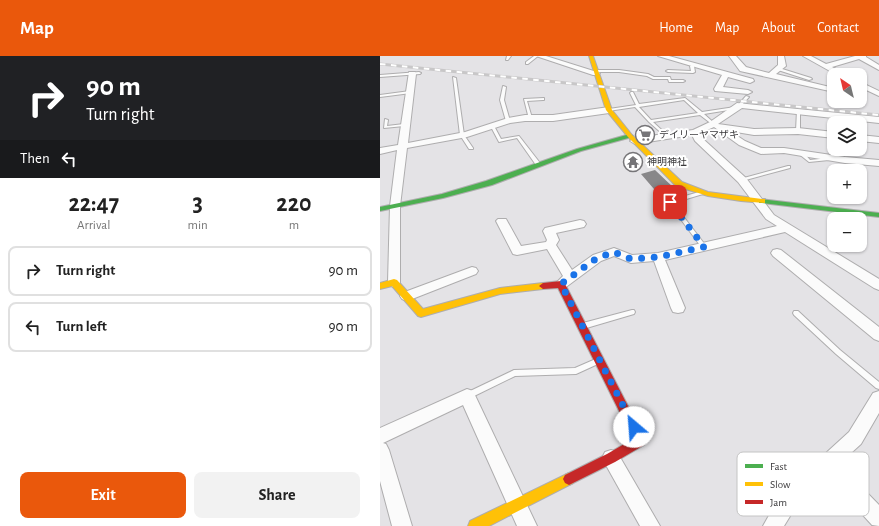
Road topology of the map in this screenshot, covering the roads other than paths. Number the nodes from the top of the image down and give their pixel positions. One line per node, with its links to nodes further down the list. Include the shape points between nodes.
1 (538, 56): 8 (lane); 15 (street)
2 (591, 56): 15 (street)
3 (661, 56): 9 (street)
4 (732, 56): 17 (street, via 742,69)
5 (806, 56): 10 (street)
6 (861, 56): 10 (street); 12 (street)
7 (780, 57): 13 (street, via 782,66)
8 (527, 63)
9 (692, 66): 14 (lane, via 693,72); 18 (street)
10 (826, 66): 11 (street)
11 (830, 68)
12 (879, 68)
13 (779, 69): 20 (street); 22 (lane)
14 (668, 71)
15 (596, 72): 23 (lane, via 619,71); 38 (street)
16 (415, 73): 19 (lane); 28 (street)
17 (758, 73): 20 (street); 24 (street)
18 (726, 75): 24 (street); 31 (street, via 718,89)
19 (380, 76)
20 (770, 76): 26 (street)
21 (454, 78): 52 (lane)
22 (810, 79)
23 (683, 82)
24 (750, 82): 31 (street)
25 (504, 86): 44 (lane, via 502,100)
26 (827, 88)
27 (867, 88): 30 (street)
28 (410, 92): 32 (lane); 46 (street)
29 (632, 93): 36 (lane)
30 (879, 94)
31 (747, 95): 37 (lane)
32 (380, 96)
33 (867, 96): 34 (street)
34 (879, 98)
35 (543, 99): 41 (lane, via 525,100)
36 (637, 106): 38 (lane); 40 (lane, via 685,100); 45 (lane)
37 (738, 107): 39 (street); 40 (lane); 48 (street)
38 (609, 110): 41 (street, via 553,118); 54 (street)
39 (798, 111): 43 (street); 49 (lane)
40 (701, 113): 45 (lane); 48 (lane)
41 (530, 118): 44 (street)
42 (386, 120): 46 (lane, via 385,127)
43 (879, 120)
44 (508, 121): 47 (street)
45 (650, 121): 53 (lane)
46 (404, 125): 57 (street)
47 (492, 125): 52 (street); 61 (lane, via 500,141 518,136)
48 (716, 125): 49 (street, via 754,132); 50 (street); 60 (street, via 759,151 779,150 829,159)
49 (798, 131): 51 (street)
50 (695, 132): 53 (street); 64 (street, via 698,139)
51 (827, 134)
52 (462, 135): 57 (street); 58 (lane)
53 (666, 136): 54 (street)
54 (632, 138): 61 (street, via 579,150); 65 (street, via 680,184)
55 (867, 139): 56 (street)
56 (879, 140)
57 (403, 145): 59 (street); 67 (street)
58 (471, 148)
59 (380, 150)
60 (874, 163): 63 (street)
61 (538, 164): 67 (street, via 443,196)
62 (788, 167): 64 (lane)
63 (879, 169)
64 (742, 180): 66 (street, via 755,194)
65 (701, 193): 66 (street); 74 (lane, via 670,202)
66 (756, 200): 69 (street); 72 (street, via 770,217)
67 (395, 206): 68 (street); 79 (street)
68 (380, 209)
69 (879, 215)
70 (502, 221): 73 (street, via 517,251)
71 (580, 224): 73 (street, via 549,231 553,240)
72 (786, 228): 74 (street); 80 (street)
73 (550, 244): 78 (street)
74 (704, 247): 76 (street)
75 (777, 253): 87 (street)
76 (658, 257): 78 (street, via 631,259 614,252 597,258); 83 (street)
77 (472, 271): 82 (street)
78 (566, 280): 82 (street, via 500,291 421,313); 86 (street)
79 (394, 282): 81 (street); 82 (street)
80 (879, 285)
81 (380, 286)
82 (407, 296)
83 (678, 308)
84 (632, 312): 86 (lane)
85 (796, 313): 89 (lane)
86 (583, 326): 88 (street)
87 (879, 334)
88 (600, 360): 90 (lane, via 576,371 514,373); 95 (street, via 640,441)
89 (879, 386)
90 (467, 396): 92 (street); 96 (street)
91 (879, 398): 94 (street, via 855,438)
92 (380, 436)
93 (380, 450): 100 (street)
94 (841, 452)
95 (612, 458): 96 (street); 103 (street)
96 (518, 505): 101 (street); 102 (street)
97 (869, 508): 99 (street)
98 (779, 516): 104 (street)
99 (879, 518)
100 (402, 526)
101 (475, 526)
102 (527, 526)
103 (650, 526)
104 (773, 526)

